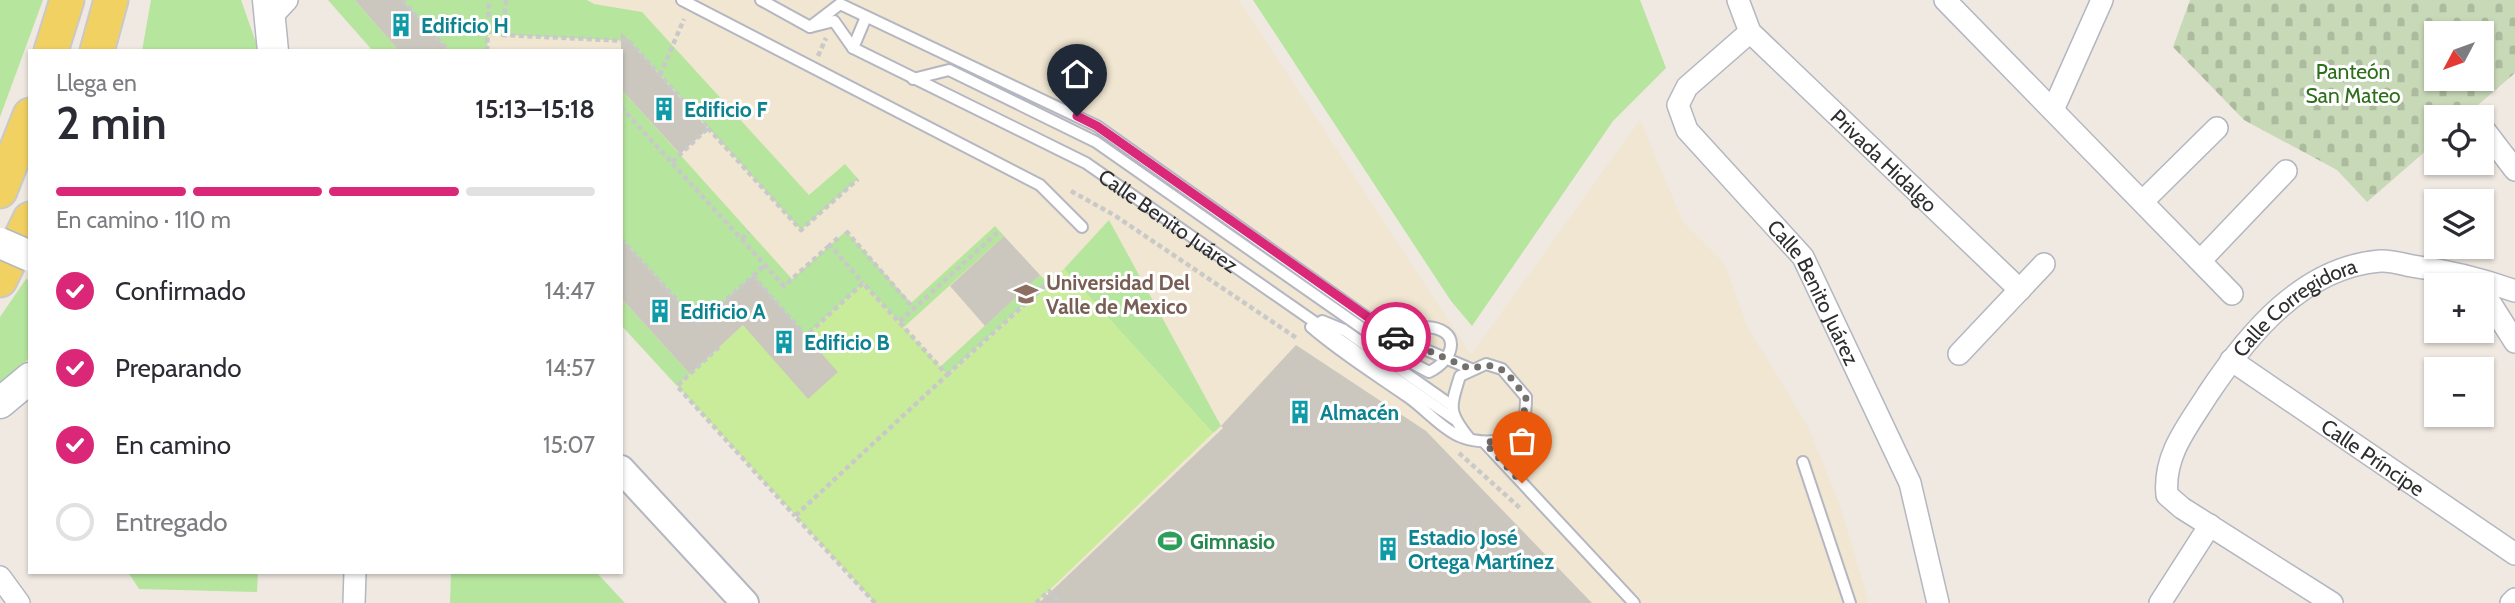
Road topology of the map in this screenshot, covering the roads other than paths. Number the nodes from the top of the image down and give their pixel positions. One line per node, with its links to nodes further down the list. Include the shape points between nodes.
1 (67, 0): 13 (main road)
2 (111, 0): 14 (main road)
3 (682, 0): 26 (lane, via 1040,185)
4 (761, 0): 10 (lane)
5 (1738, 0): 11 (street)
6 (1945, 0): 17 (street)
7 (2102, 0): 17 (street)
8 (273, 3): 15 (main road)
9 (866, 17): 10 (lane, via 840,4); 12 (lane); 39 (lane, via 1097,126)
10 (810, 27): 12 (lane, Calle Benito Juárez, via 834,21)
11 (1750, 32): 34 (street, Privada Hidalgo); 63 (street, Calle Benito Juárez, via 1688,88 1678,105 1687,130 1803,257 1910,483)
12 (853, 48): 16 (lane, Calle Benito Juárez)
13 (52, 49)
14 (98, 49)
15 (273, 49)
16 (913, 79): 37 (lane, Calle Benito Juárez, via 1086,163); 42 (lane, via 948,70 1096,142 1412,363 1429,372)
17 (2053, 110): 24 (street)
18 (28, 120): 23 (main road)
19 (2217, 128): 24 (street)
20 (2494, 142): 21 (street)
21 (2515, 170)
22 (2286, 171): 29 (street)
23 (0, 191)
24 (2143, 201): 29 (street)
25 (28, 223): 32 (main road)
26 (1082, 227)
27 (0, 243): 28 (main road, bridge)
28 (28, 255)
29 (2201, 260): 36 (street)
30 (2044, 264): 34 (street)
31 (2433, 273): 43 (street, Calle Corregidora, via 2381,261 2323,276 2289,298)
32 (0, 280)
33 (2494, 287): 35 (street, Calle Corregidora)
34 (2020, 290): 41 (street)
35 (2515, 291)
36 (2232, 294)
37 (1289, 307): 47 (lane, via 1344,330); 48 (lane, Calle Benito Juárez); 49 (lane, via 1332,346 1455,434)
38 (2494, 309): 40 (street)
39 (1393, 336): 42 (lane); 42 (lane, via 1423,327 1443,331 1451,340)
40 (2515, 342)
41 (1959, 354)
42 (1448, 359): 44 (lane)
43 (2231, 360): 53 (street, Calle Corregidora, via 2175,445 2165,475 2167,495); 54 (street, Calle Príncipe)
44 (1471, 369): 47 (lane, via 1460,376); 50 (lane, via 1486,364 1502,369 1526,397 1524,421 1509,438)
45 (28, 380): 46 (main road)
46 (0, 403)
47 (1451, 405): 48 (lane)
48 (1454, 419): 49 (lane)
49 (1469, 438): 50 (lane)
50 (1485, 443): 61 (lane)
51 (1803, 462): 62 (lane)
52 (623, 472): 60 (street)
53 (2210, 525): 64 (street); 65 (street)
54 (2515, 554)
55 (355, 574): 59 (street)
56 (0, 577): 58 (street)
57 (2515, 599): 66 (street)
58 (19, 603)
59 (354, 603)
60 (745, 603)
61 (1634, 603)
62 (1850, 603)
63 (1938, 603)
64 (2160, 603)
65 (2332, 603)
66 (2511, 603)

